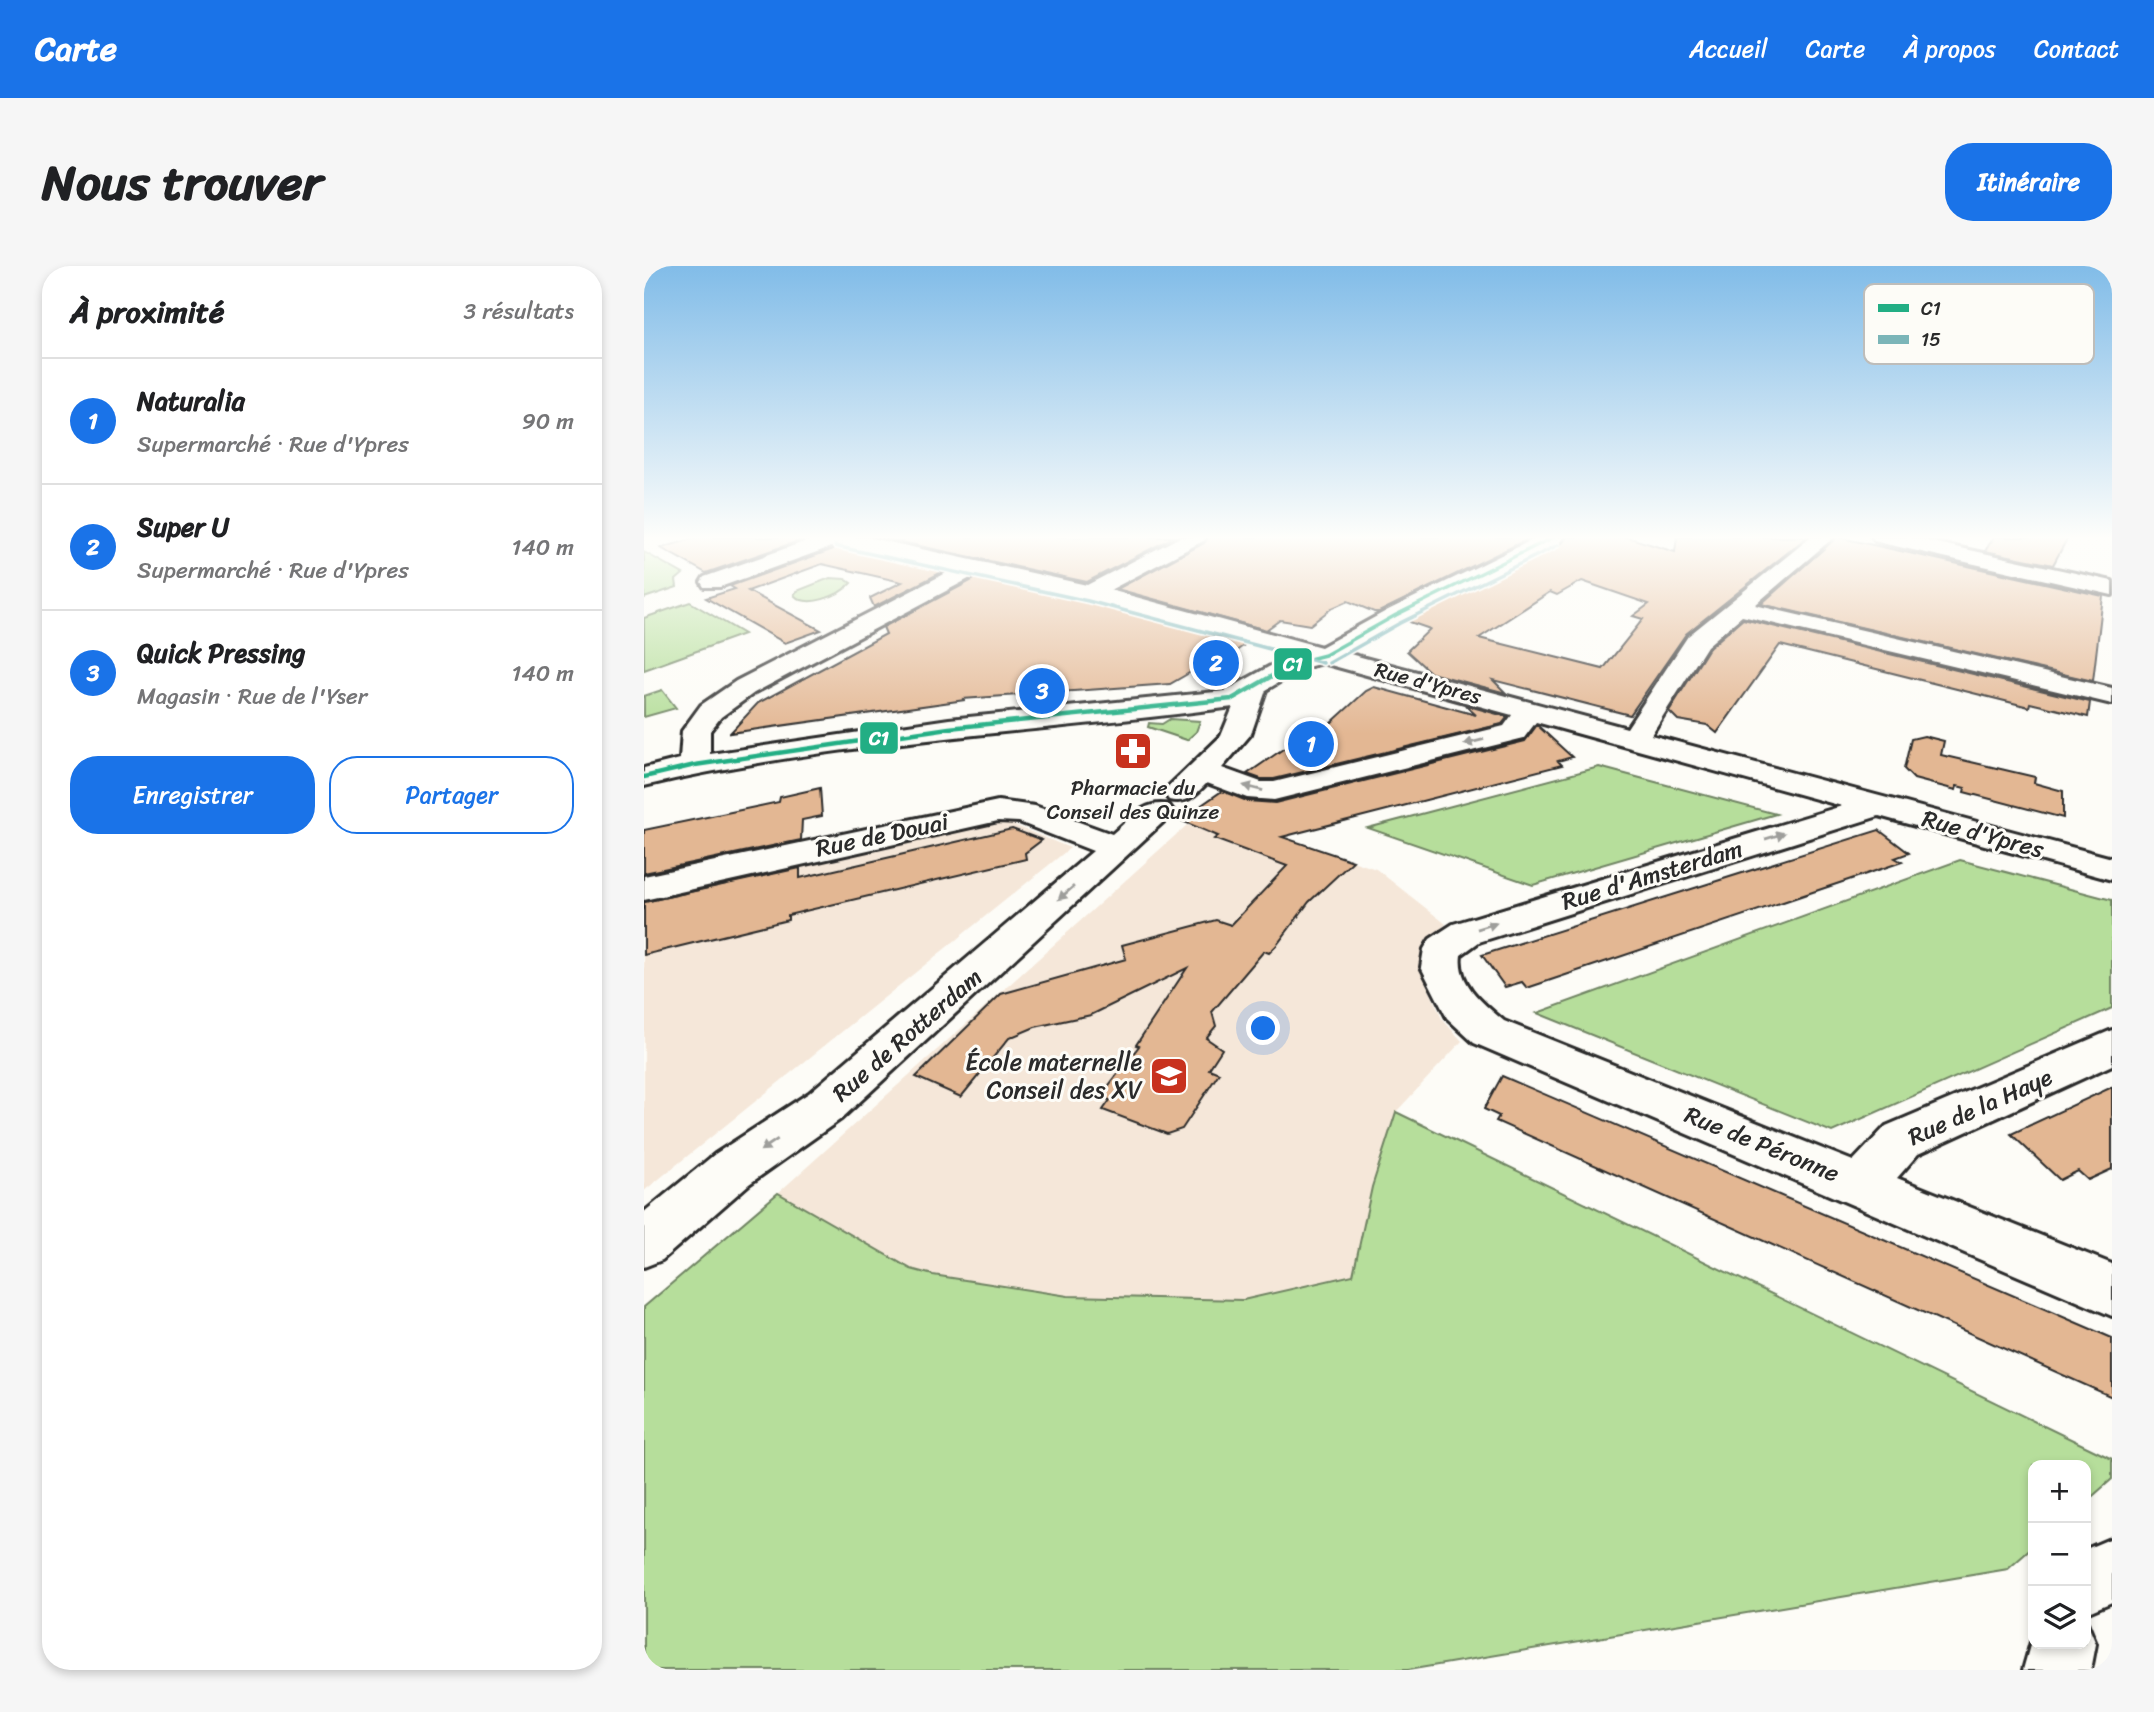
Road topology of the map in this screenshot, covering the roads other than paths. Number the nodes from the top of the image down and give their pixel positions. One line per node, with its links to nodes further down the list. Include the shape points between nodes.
1 (907, 603): 11 (street, via 745,687 711,711 696,731)
2 (1129, 603): 6 (street, Rue d'Ypres)
3 (1421, 603): 6 (street)
4 (1746, 603): 5 (street)
5 (1740, 608): 7 (street); 10 (street, via 1697,641)
6 (1325, 655): 8 (street, via 1312,674 1269,704); 9 (street, Rue d'Ypres)
7 (2112, 696)
8 (1250, 700): 11 (street, via 1210,716 1104,713 948,728); 12 (street, Rue de Rotterdam, via 1236,736)
9 (1530, 711): 10 (street, Rue d'Ypres); 12 (street, Rue d'Ypres, one-way to 12, via 1514,732 1274,791 1258,791)
10 (1634, 739): 14 (street, Rue d'Ypres)
11 (695, 765): 13 (street)
12 (1200, 771): 15 (street, Rue de Rotterdam)
13 (644, 777)
14 (1881, 806): 16 (street, Rue d'Ypres); 18 (street, Rue d'Amsterdam, one-way to 14, via 1443,950 1466,933)
15 (1117, 848): 17 (street, Rue de Douai, via 1024,813 998,811); 21 (street, Rue de Rotterdam, one-way to 21, via 825,1107 732,1169)
16 (2112, 869)
17 (644, 888)
18 (1440, 967): 20 (street, Rue de Péronne, via 1461,1007 1489,1032)
19 (2112, 1047): 20 (street, Rue de la Haye, via 1902,1139)
20 (1861, 1185): 22 (street, Rue de Péronne)
21 (644, 1243)
22 (2112, 1290)
23 (2112, 1570): 24 (street)
24 (2091, 1579)
25 (2062, 1649): 26 (street)
26 (2057, 1670)

